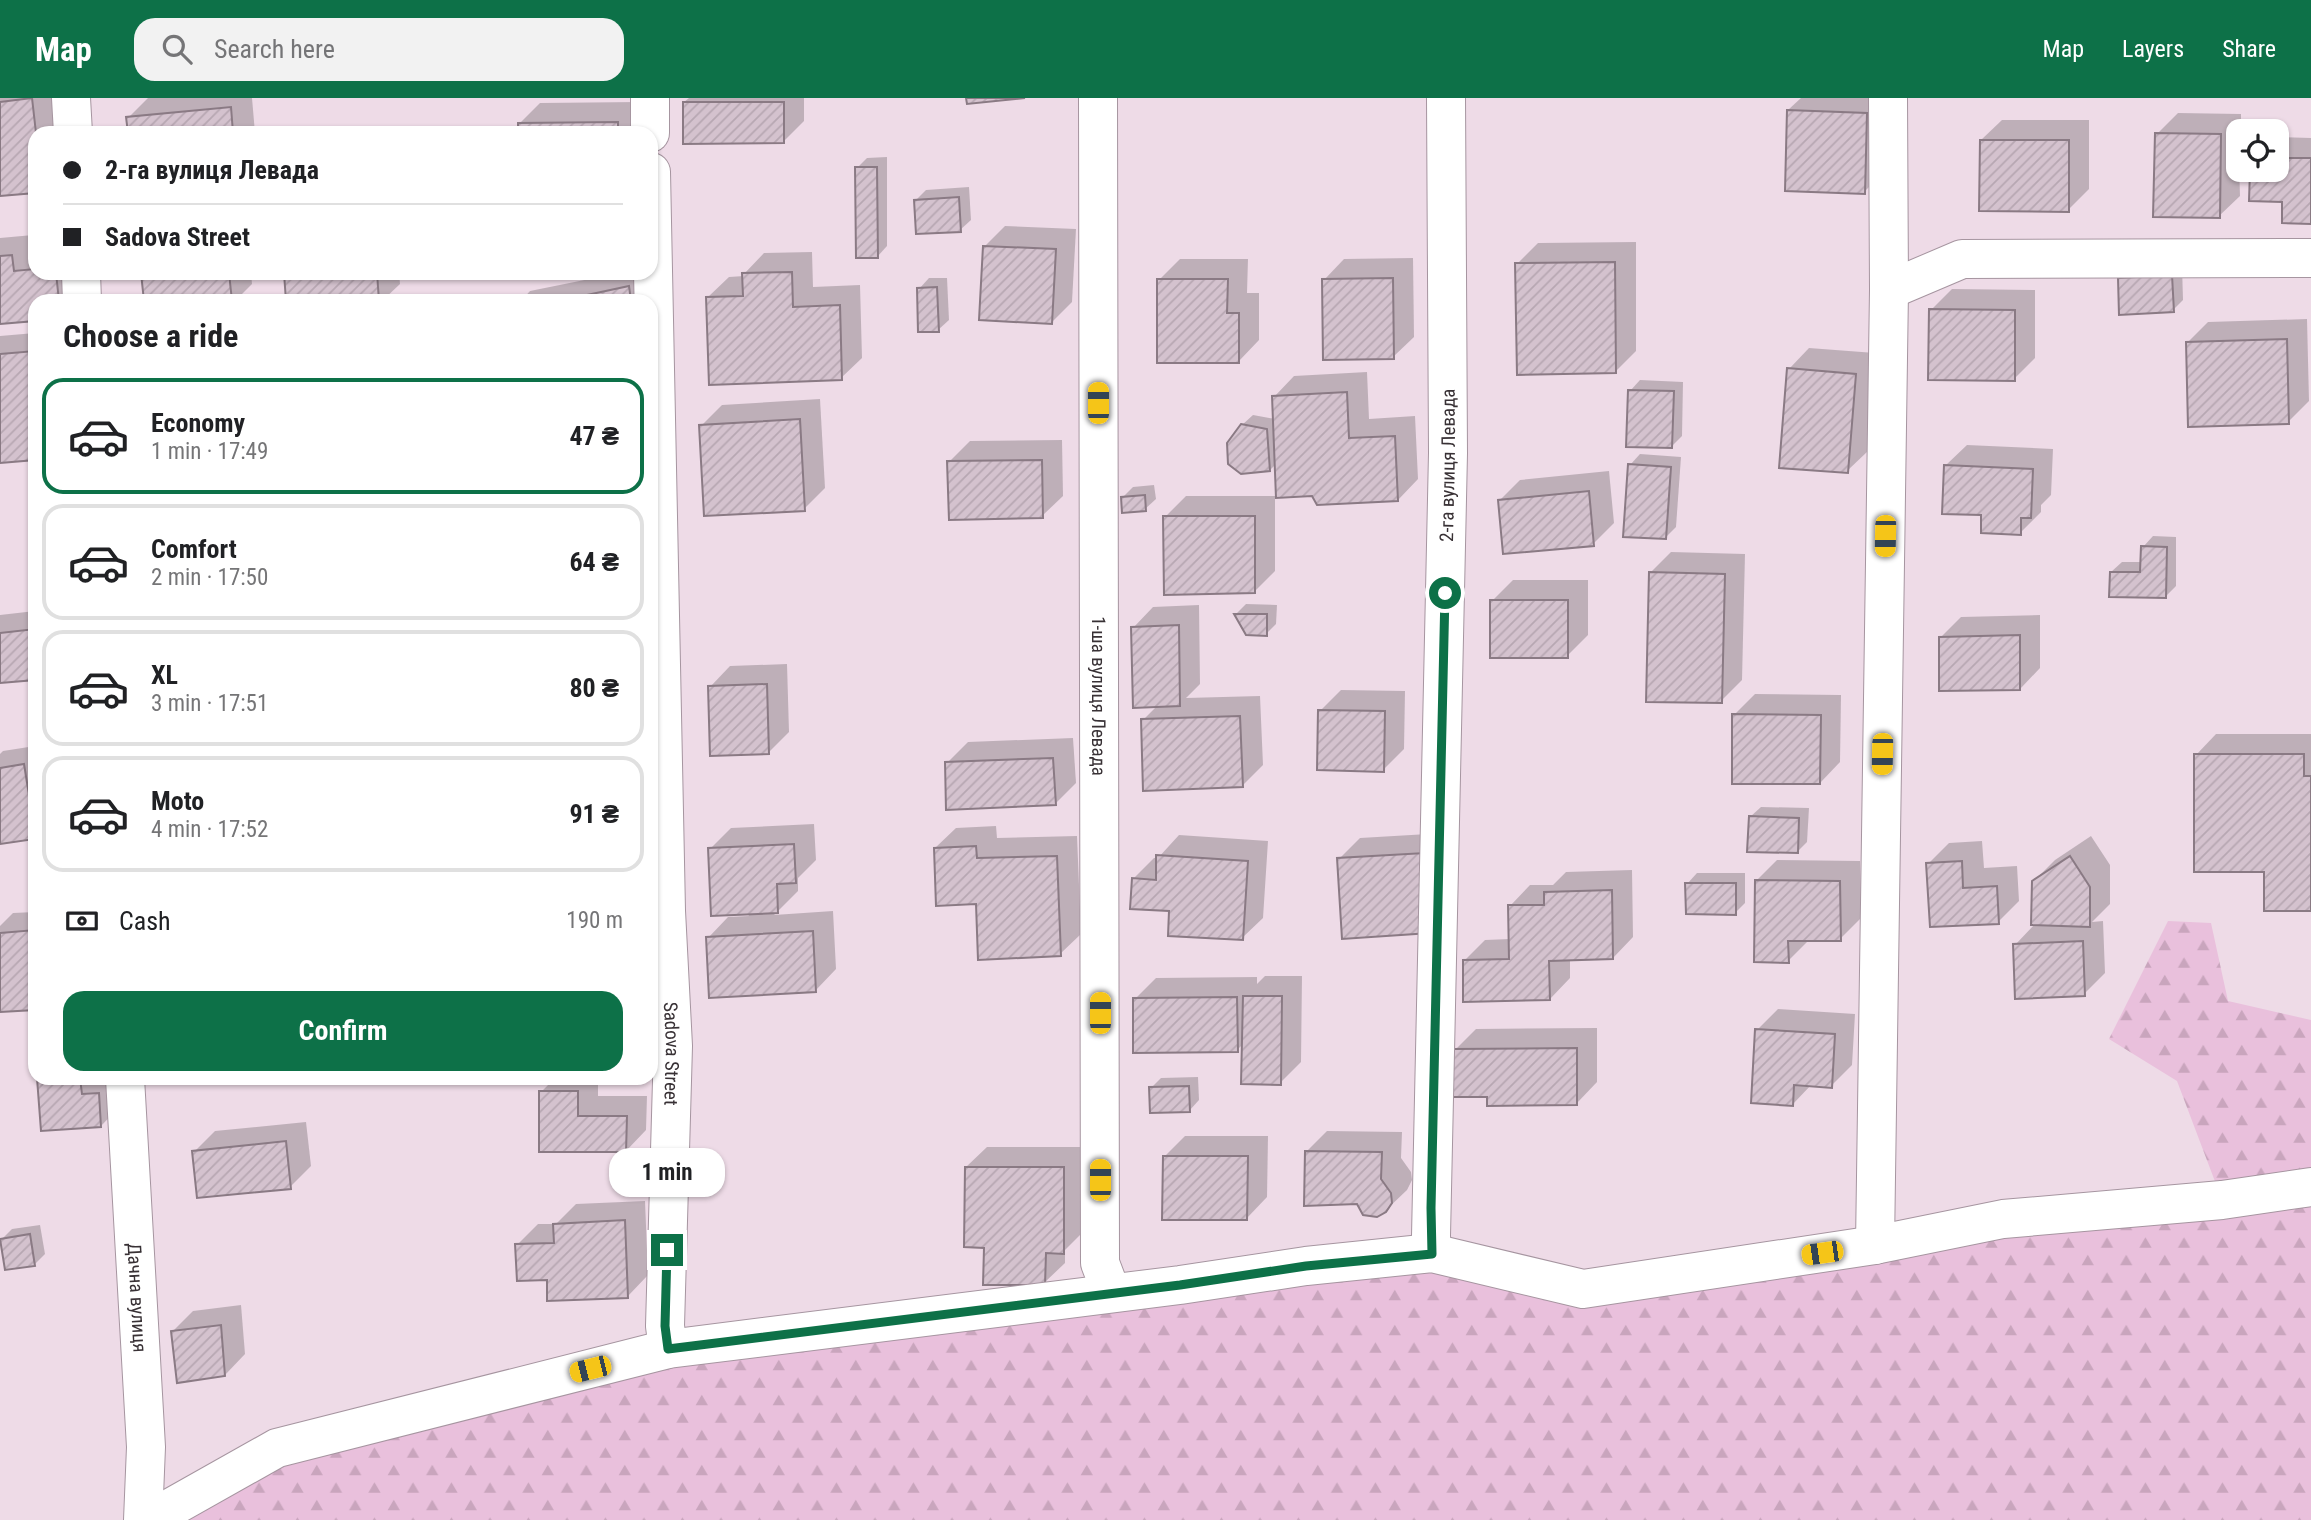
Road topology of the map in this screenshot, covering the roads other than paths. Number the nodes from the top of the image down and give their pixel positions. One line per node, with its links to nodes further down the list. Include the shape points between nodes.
1 (71, 98): 6 (street)
2 (650, 98): 7 (street)
3 (1098, 98): 15 (street, 1-ша вулиця Левада, via 1100,1263)
4 (1446, 98): 14 (street, 2-га вулиця Левада, via 1448,453)
5 (1888, 98): 9 (street)
6 (73, 126)
7 (650, 126)
8 (2311, 258): 9 (street, via 1962,259)
9 (1889, 290): 13 (street)
10 (658, 517): 16 (street, Sadova Street, via 673,1046)
11 (125, 1085): 17 (street, Дачна вулиця, via 146,1447)
12 (2311, 1187): 13 (street, via 2222,1200 2003,1219)
13 (1875, 1245): 14 (street, via 1583,1289)
14 (1432, 1254): 15 (street)
15 (1111, 1292): 16 (street)
16 (668, 1349): 18 (street, via 277,1448)
17 (143, 1520)
18 (149, 1520)

